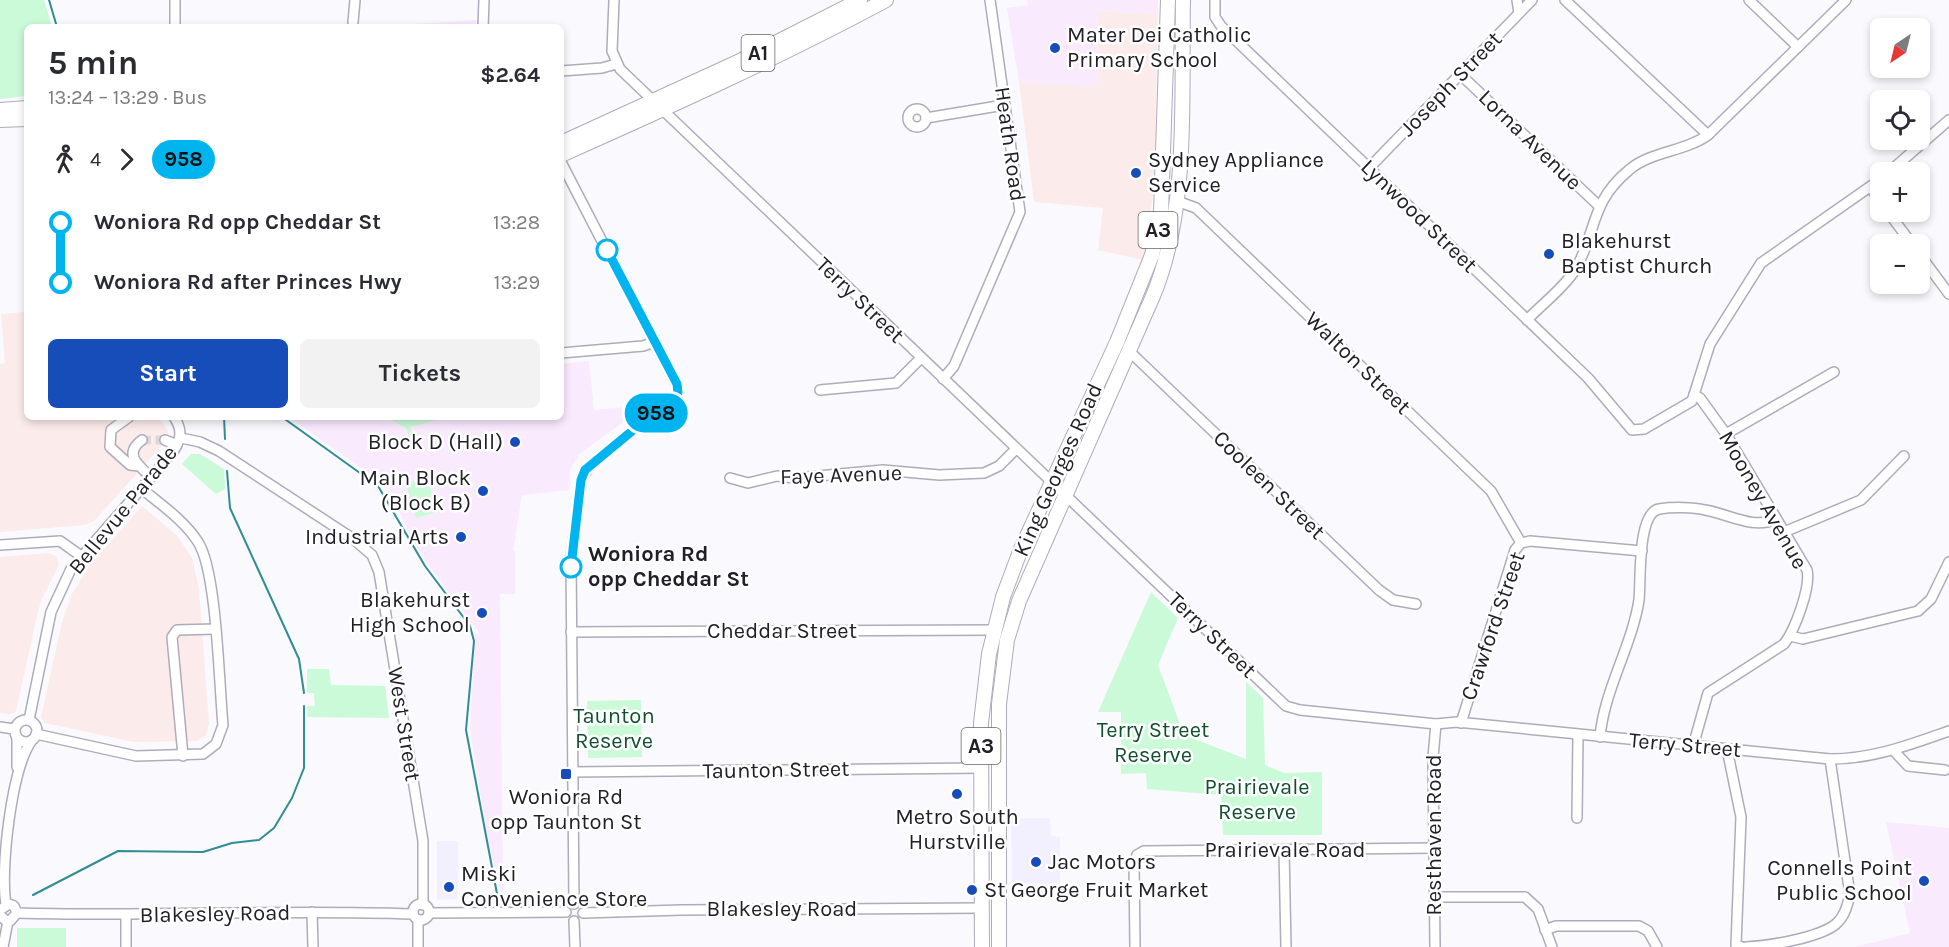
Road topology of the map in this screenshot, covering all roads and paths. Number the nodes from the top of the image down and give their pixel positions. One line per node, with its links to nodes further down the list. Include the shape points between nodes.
1 (175, 0): 18 (street)
2 (355, 0): 17 (street)
3 (484, 0): 19 (street)
4 (614, 0): 21 (street, via 612,51)
5 (861, 0): 24 (highway, A1)
6 (886, 0): 28 (highway, A1)
7 (990, 0): 25 (street, Heath Road)
8 (1168, 0): 64 (highway, King Georges Road / A3, via 1161,213 1152,255 1117,342)
9 (1183, 0): 40 (highway, King Georges Road / A3)
10 (1215, 0): 38 (street, Lynwood Street, via 1215,17 1221,26)
11 (1517, 0): 16 (street)
12 (1532, 0): 16 (street, Joseph Street)
13 (1565, 0): 33 (street)
14 (1749, 0): 20 (street)
15 (1846, 0): 20 (street)
16 (1519, 13): 23 (street, Joseph Street)
17 (353, 22)
18 (175, 24)
19 (483, 24)
20 (1798, 47): 33 (street)
21 (616, 64): 22 (street); 24 (street, Terry Street)
22 (564, 71)
23 (1461, 75): 38 (street, Joseph Street); 41 (street, Lorna Avenue)
24 (653, 101): 28 (street, Terry Street); 34 (highway, A1)
25 (1004, 105): 30 (street); 50 (street, Heath Road, via 1019,198 1018,220 954,366)
26 (24, 108): 27 (highway)
27 (0, 110)
28 (664, 111): 35 (highway, A1); 48 (street, Terry Street)
29 (24, 118): 31 (highway)
30 (926, 118)
31 (0, 120)
32 (1949, 120): 36 (street)
33 (1708, 135): 41 (street, via 1685,148 1636,165 1618,180)
34 (564, 142)
35 (564, 154)
36 (1901, 162)
37 (564, 168): 45 (street)
38 (1370, 168): 44 (street, Lynwood Street)
39 (1870, 188): 52 (street, via 1761,263 1710,344)
40 (1177, 201): 46 (highway, King Georges Road / A3, via 1172,238 1160,278); 69 (street, Walton Street, via 1196,208 1491,491)
41 (1599, 206): 44 (street, via 1574,272)
42 (1930, 268): 43 (street)
43 (1949, 294)
44 (1527, 320): 52 (street, Lynwood Street, via 1588,378 1632,430 1644,429 1682,408)
45 (655, 342): 47 (street); 77 (street, via 678,393 582,475 571,558)
46 (1129, 351): 66 (highway, King Georges Road / A3); 74 (street, Cooleen Street, via 1385,596)
47 (564, 353)
48 (921, 358): 50 (street, Terry Street); 51 (street, via 896,383)
49 (1834, 372): 55 (street)
50 (944, 379): 59 (street, Terry Street)
51 (820, 390)
52 (1694, 395): 55 (street, Mooney Avenue)
53 (125, 420): 61 (street, via 111,430 110,447 130,465)
54 (176, 420): 58 (street, via 180,428)
55 (1726, 434): 67 (street, Mooney Avenue)
56 (142, 440): 61 (street, via 131,454)
57 (165, 440): 58 (street, West Street)
58 (179, 442): 62 (street, Bellevue Parade); 103 (street, West Street, via 200,442 219,451 372,555 379,572 423,842)
59 (1016, 449): 63 (street, Faye Avenue, via 999,466 984,473 939,475 883,470 796,478 777,476 748,483); 64 (street, Terry Street)
60 (1904, 456): 68 (street, via 1861,500)
61 (139, 466): 62 (street)
62 (151, 477): 65 (street, Bellevue Parade)
63 (730, 478)
64 (1052, 482): 66 (street, Terry Street); 76 (highway, King Georges Road / A3, via 1021,549)
65 (141, 488): 72 (street, Bellevue Parade); 75 (street, via 200,544 210,573)
66 (1065, 494): 81 (street, Terry Street, via 1286,705 1300,710); 100 (highway, King Georges Road / A3, via 1019,601 1007,640 999,704)
67 (1776, 519): 68 (street, Mooney Avenue); 71 (street, via 1761,524 1703,509 1657,510 1644,532)
68 (1784, 532): 78 (street, Mooney Avenue, via 1808,577)
69 (1521, 543): 71 (street, Crawford Street); 80 (street, Crawford Street, via 1515,550)
70 (0, 545): 72 (street, via 60,541)
71 (1642, 551): 87 (street, via 1639,601)
72 (81, 556): 79 (street, Bellevue Parade, via 51,612)
73 (1949, 562): 78 (street, via 1932,599 1918,611 1803,639)
74 (1416, 604)
75 (214, 629): 91 (street, via 222,732 208,752); 91 (street, via 177,630 172,637)
76 (994, 630): 77 (street, Cheddar Street); 93 (highway, King Georges Road / A3, via 983,693)
77 (571, 633): 96 (street)
78 (1790, 636): 88 (street, via 1780,647 1710,690)
79 (29, 720): 84 (street, via 20,721); 86 (street, via 36,726)
80 (1461, 723): 81 (street, Terry Street); 85 (street, Terry Street)
81 (1436, 724): 98 (street, Resthaven Road)
82 (0, 727): 84 (street)
83 (1949, 731): 90 (street, Terry Street)
84 (16, 734): 86 (street, via 24,742); 95 (street)
85 (1578, 735): 87 (street, Terry Street); 97 (street)
86 (34, 737): 91 (street, via 136,756); 95 (street)
87 (1600, 737): 88 (street, Terry Street)
88 (1692, 746): 89 (street, Terry Street)
89 (1727, 749): 92 (street, Terry Street); 129 (street, via 1741,817 1736,945)
90 (1894, 751): 92 (street, Terry Street, via 1860,759); 94 (street, via 1908,766)
91 (183, 756)
92 (1830, 759): 129 (street, via 1850,895 1844,914 1819,933)
93 (981, 768): 96 (street, Taunton Street); 106 (highway, King Georges Road / A3)
94 (1945, 770)
95 (18, 772): 101 (street, via 3,826)
96 (572, 772): 104 (street)
97 (1577, 818)
98 (1434, 848): 99 (street, Prairievale Road); 102 (street, Resthaven Road)
99 (1284, 850): 124 (street, Prairievale Road, via 1144,851 1137,855); 125 (street)
100 (999, 860): 106 (highway, via 992,872 992,897); 117 (highway, King Georges Road / A3)
101 (1, 861): 105 (street)
102 (1434, 897): 116 (street, via 1525,897 1535,903); 126 (street, Resthaven Road)
103 (423, 904): 110 (street); 113 (street, via 416,906)
104 (574, 904): 108 (street); 111 (street)
105 (3, 907): 109 (street, via 14,906)
106 (982, 908): 111 (street, Blakesley Road); 117 (highway, via 988,912); 123 (highway, King Georges Road / A3)
107 (312, 912): 112 (street, Blakesley Road); 113 (street, Blakesley Road); 120 (street)
108 (566, 912): 110 (street); 115 (street)
109 (17, 913): 112 (street, Blakesley Road); 114 (street, via 15,918)
110 (429, 913): 113 (street, via 426,919)
111 (583, 913): 115 (street)
112 (126, 915): 119 (street)
113 (416, 917): 121 (street)
114 (4, 918): 118 (street)
115 (574, 921): 122 (street)
116 (1545, 930): 127 (street); 128 (street, via 1556,926 1639,926 1648,931)
117 (999, 941)
118 (3, 947)
119 (126, 947)
120 (313, 947)
121 (418, 947)
122 (575, 947)
123 (982, 947)
124 (1135, 947)
125 (1286, 947)
126 (1435, 947)
127 (1552, 947)
128 (1657, 947)
129 (1744, 947)

